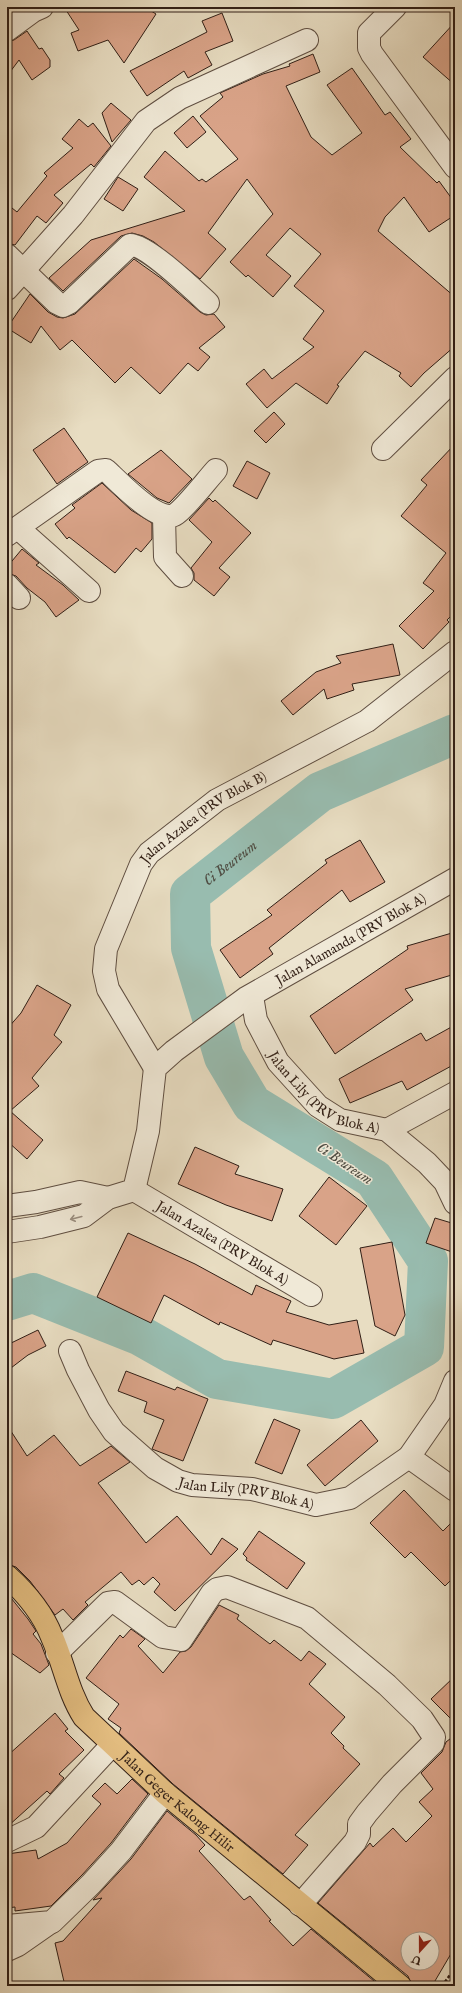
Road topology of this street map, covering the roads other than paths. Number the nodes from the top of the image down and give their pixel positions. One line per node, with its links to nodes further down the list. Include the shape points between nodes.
1 (395, 7): 5 (street, via 370,33 369,48)
2 (31, 9): 3 (street)
3 (7, 30)
4 (307, 40): 7 (street, via 180,98 146,121 73,215)
5 (454, 164)
6 (7, 255): 7 (street)
7 (24, 271): 8 (street); 9 (street, via 57,303 66,305 130,245 134,245 175,274)
8 (7, 289)
9 (208, 304)
10 (455, 378): 11 (street)
11 (383, 449)
12 (216, 470): 13 (street, via 175,515)
13 (164, 516): 14 (street, via 153,511 106,470 102,470); 15 (street, via 165,557)
14 (12, 532): 16 (street)
15 (182, 576)
16 (89, 591)
17 (455, 652): 20 (street, Jalan Azalea (PRV Blok B), via 367,721 217,800 149,853 141,864 106,949 104,971 108,989)
18 (455, 879): 19 (street, Jalan Alamanda (PRV Blok A))
19 (249, 997): 20 (street, Jalan Alamanda (PRV Blok A), via 174,1050); 22 (street, Jalan Lily (PRV Blok A), via 256,1020 278,1062 318,1106 340,1120)
20 (156, 1068): 23 (street, via 148,1131)
21 (455, 1093): 22 (street)
22 (387, 1130): 25 (street, Jalan Lily (PRV Blok A), via 427,1163 445,1182)
23 (134, 1190): 24 (street); 28 (street, Jalan Azalea (PRV Blok A))
24 (108, 1198): 26 (street, via 80,1192); 27 (street, one-way to 27, via 84,1216)
25 (455, 1203)
26 (7, 1206)
27 (7, 1232)
28 (310, 1296)
29 (70, 1351): 31 (street, Jalan Lily (PRV Blok A), via 99,1410 114,1432 155,1468 178,1481 192,1485 252,1489 316,1505 350,1498)
30 (455, 1381): 31 (street, Jalan Lily (PRV Blok A), via 445,1405)
31 (409, 1457): 32 (street)
32 (455, 1490)
33 (7, 1576): 34 (main road, Jalan Geger Kalong Hilir, via 32,1602 52,1637)
34 (57, 1653): 35 (main road, Jalan Geger Kalong Hilir, via 75,1703 84,1717); 38 (street, via 108,1603 115,1602 163,1637 181,1640 212,1592 227,1587 307,1618 360,1661 422,1719 434,1738 433,1743 366,1813 359,1824 359,1834 355,1842)
35 (112, 1745): 36 (main road, Jalan Geger Kalong Hilir); 37 (street, via 36,1827)
36 (165, 1793): 38 (main road, Jalan Geger Kalong Hilir); 39 (street, via 121,1851)
37 (7, 1841)
38 (300, 1905): 42 (main road, Jalan Geger Kalong Hilir)
39 (52, 1922): 40 (street); 41 (street)
40 (7, 1926)
41 (7, 1950)
42 (400, 1986)

